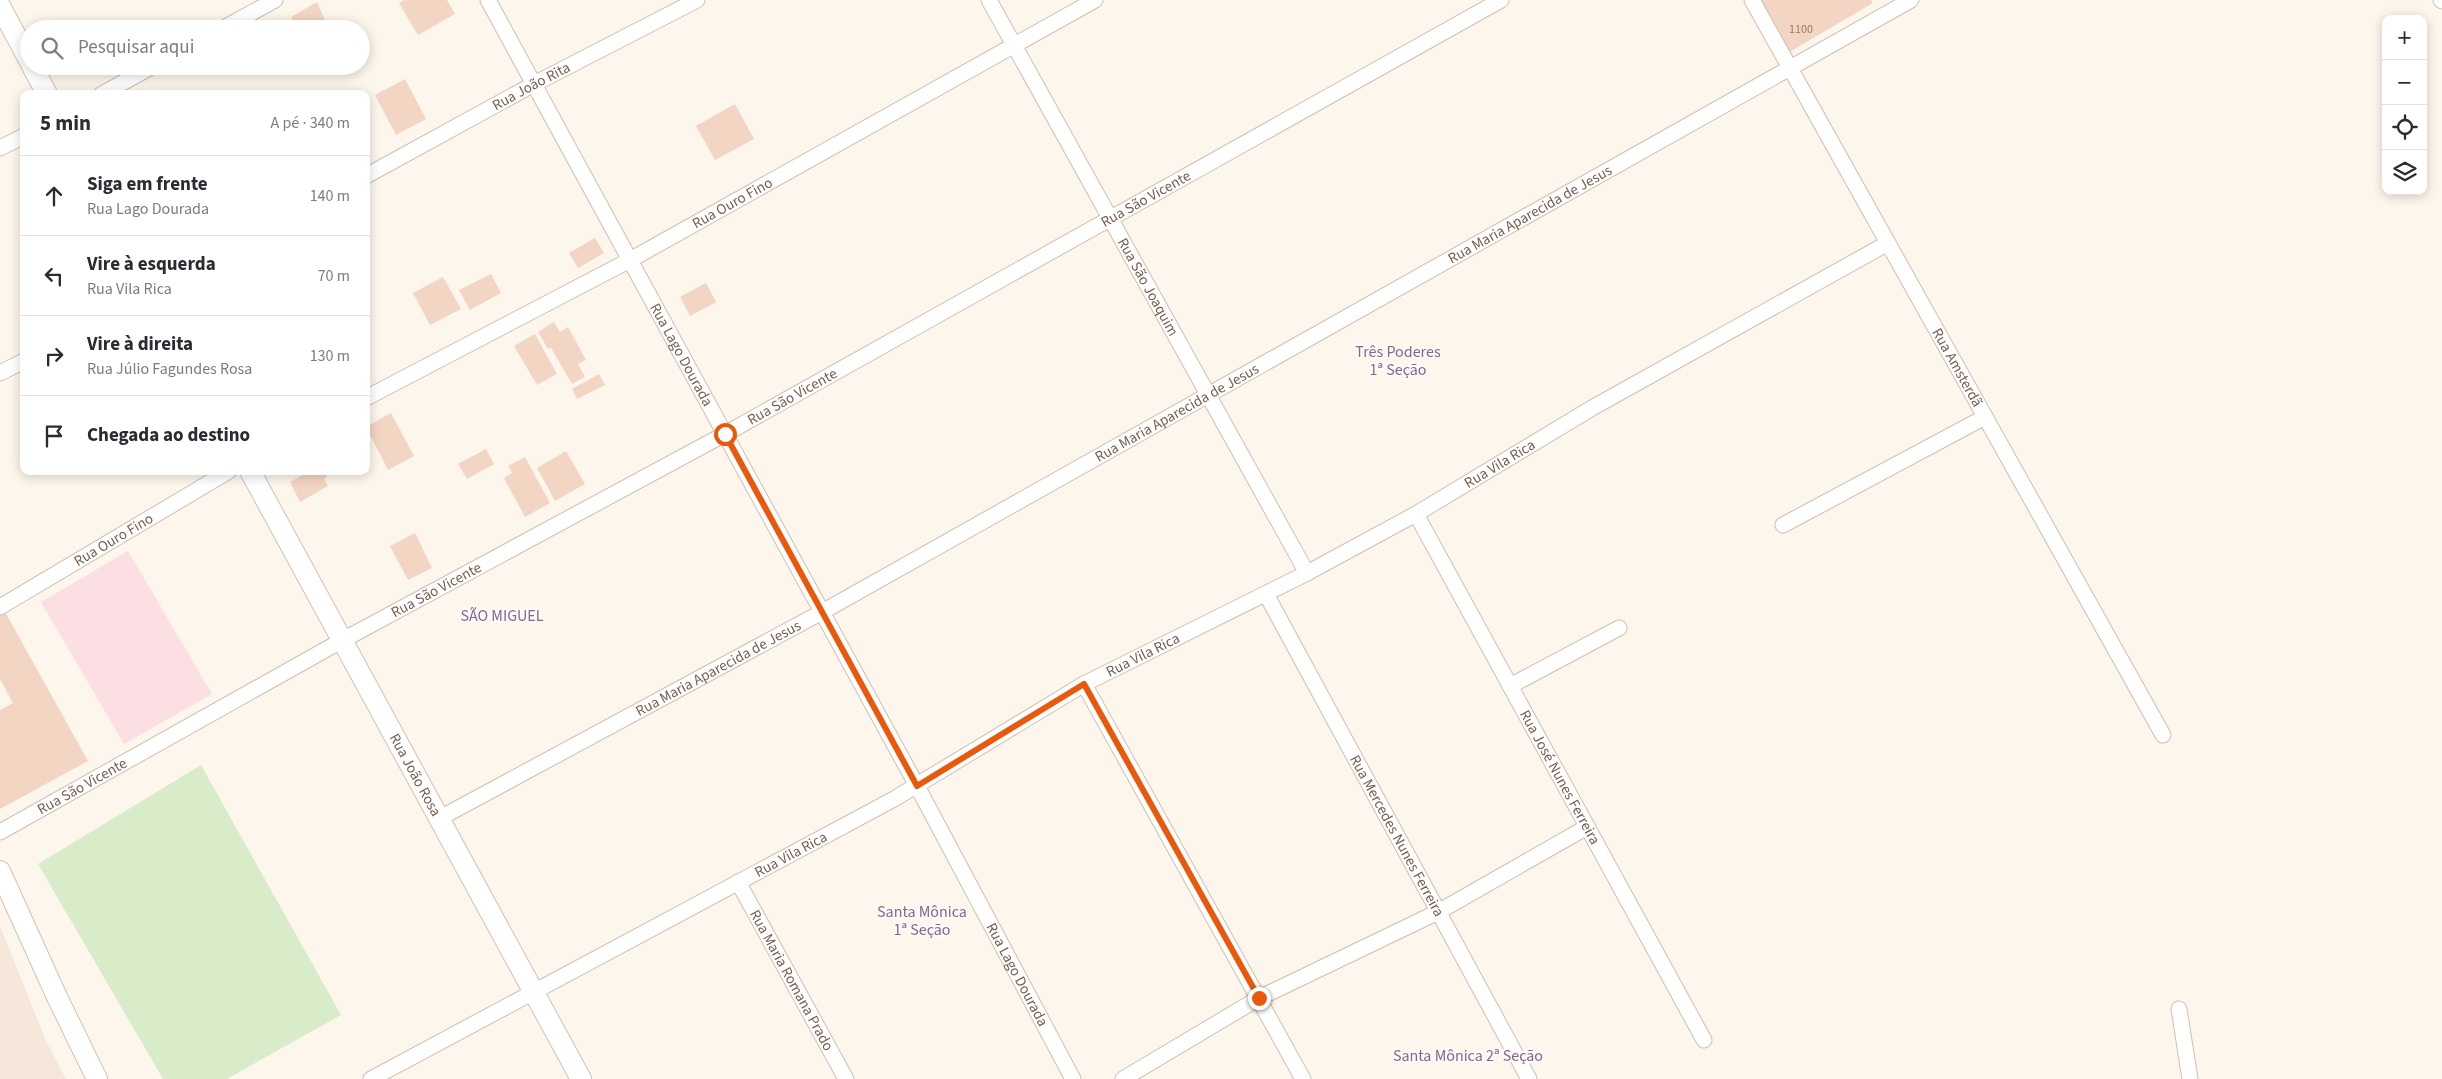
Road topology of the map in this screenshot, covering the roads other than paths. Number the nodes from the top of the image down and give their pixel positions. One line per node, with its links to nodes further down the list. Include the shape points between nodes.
1 (274, 0): 10 (street)
2 (488, 0): 16 (street, Rua Lago Dourada)
3 (697, 0): 16 (street, Rua João Rita)
4 (989, 0): 12 (street, Rua São Joaquim)
5 (1095, 0): 12 (street, Rua Ouro Fino)
6 (1501, 0): 22 (street, Rua São Vicente)
7 (1752, 0): 13 (street, Rua Amsterdã)
8 (1911, 0): 13 (street, Rua Maria Aparecida de Jesus)
9 (0, 6): 11 (main road)
10 (238, 20)
11 (20, 43)
12 (1014, 46): 22 (street, Rua São Joaquim); 24 (street, Rua Ouro Fino)
13 (1790, 68): 23 (street, Rua Amsterdã); 27 (street, Rua Maria Aparecida de Jesus)
14 (37, 75): 17 (main road)
15 (137, 75): 18 (street)
16 (534, 84): 21 (street, Rua João Rita); 24 (street, Rua Lago Dourada)
17 (45, 90)
18 (109, 90)
19 (20, 138): 20 (street)
20 (0, 148)
21 (370, 174)
22 (1109, 219): 27 (street, Rua São Joaquim); 30 (street, Rua São Vicente)
23 (1888, 243): 29 (street, Rua Amsterdã); 33 (street, Rua Vila Rica, via 1592,408)
24 (630, 260): 28 (street, Rua Ouro Fino); 30 (street, Rua Lago Dourada)
25 (20, 363): 26 (street)
26 (0, 373)
27 (1206, 394): 35 (street, Rua São Joaquim); 38 (street, Rua Maria Aparecida de Jesus)
28 (370, 396)
29 (1985, 417): 34 (street); 43 (street, Rua Amsterdã)
30 (725, 434): 38 (street, Rua Lago Dourada); 40 (street, Rua São Vicente)
31 (222, 475): 37 (street, Rua Ouro Fino)
32 (252, 475): 40 (main road, Rua João Rosa)
33 (1416, 514): 35 (street, Rua Vila Rica); 42 (street, Rua José Nunes Ferreira)
34 (1783, 525)
35 (1307, 573): 36 (street, Rua Vila Rica)
36 (1266, 594): 41 (street, Rua Vila Rica); 50 (street, Rua Mercedes Nunes Ferreira)
37 (0, 607)
38 (822, 612): 44 (street, Rua Lago Dourada); 45 (street, Rua Maria Aparecida de Jesus)
39 (1619, 628): 42 (street)
40 (341, 641): 45 (main road, Rua João Rosa); 47 (street, Rua São Vicente)
41 (1084, 684): 44 (street, Rua Vila Rica); 52 (street)
42 (1510, 686): 46 (street, Rua José Nunes Ferreira)
43 (2162, 735)
44 (917, 786): 49 (street, Rua Vila Rica); 59 (street, Rua Lago Dourada)
45 (440, 818): 51 (main road, Rua João Rosa)
46 (1587, 827): 50 (street); 54 (street, Rua José Nunes Ferreira)
47 (0, 832)
48 (0, 871): 55 (main road)
49 (738, 882): 51 (street, Rua Vila Rica); 58 (street, Rua Maria Romana Prado)
50 (1438, 912): 52 (street); 62 (street, Rua Mercedes Nunes Ferreira)
51 (534, 991): 56 (street, Rua Vila Rica); 57 (main road, Rua João Rosa)
52 (1259, 998): 60 (street); 61 (street)
53 (2180, 1009): 63 (street)
54 (1704, 1040)
55 (97, 1079)
56 (370, 1079)
57 (581, 1079)
58 (846, 1079)
59 (1073, 1079)
60 (1123, 1079)
61 (1303, 1079)
62 (1528, 1079)
63 (2190, 1079)

